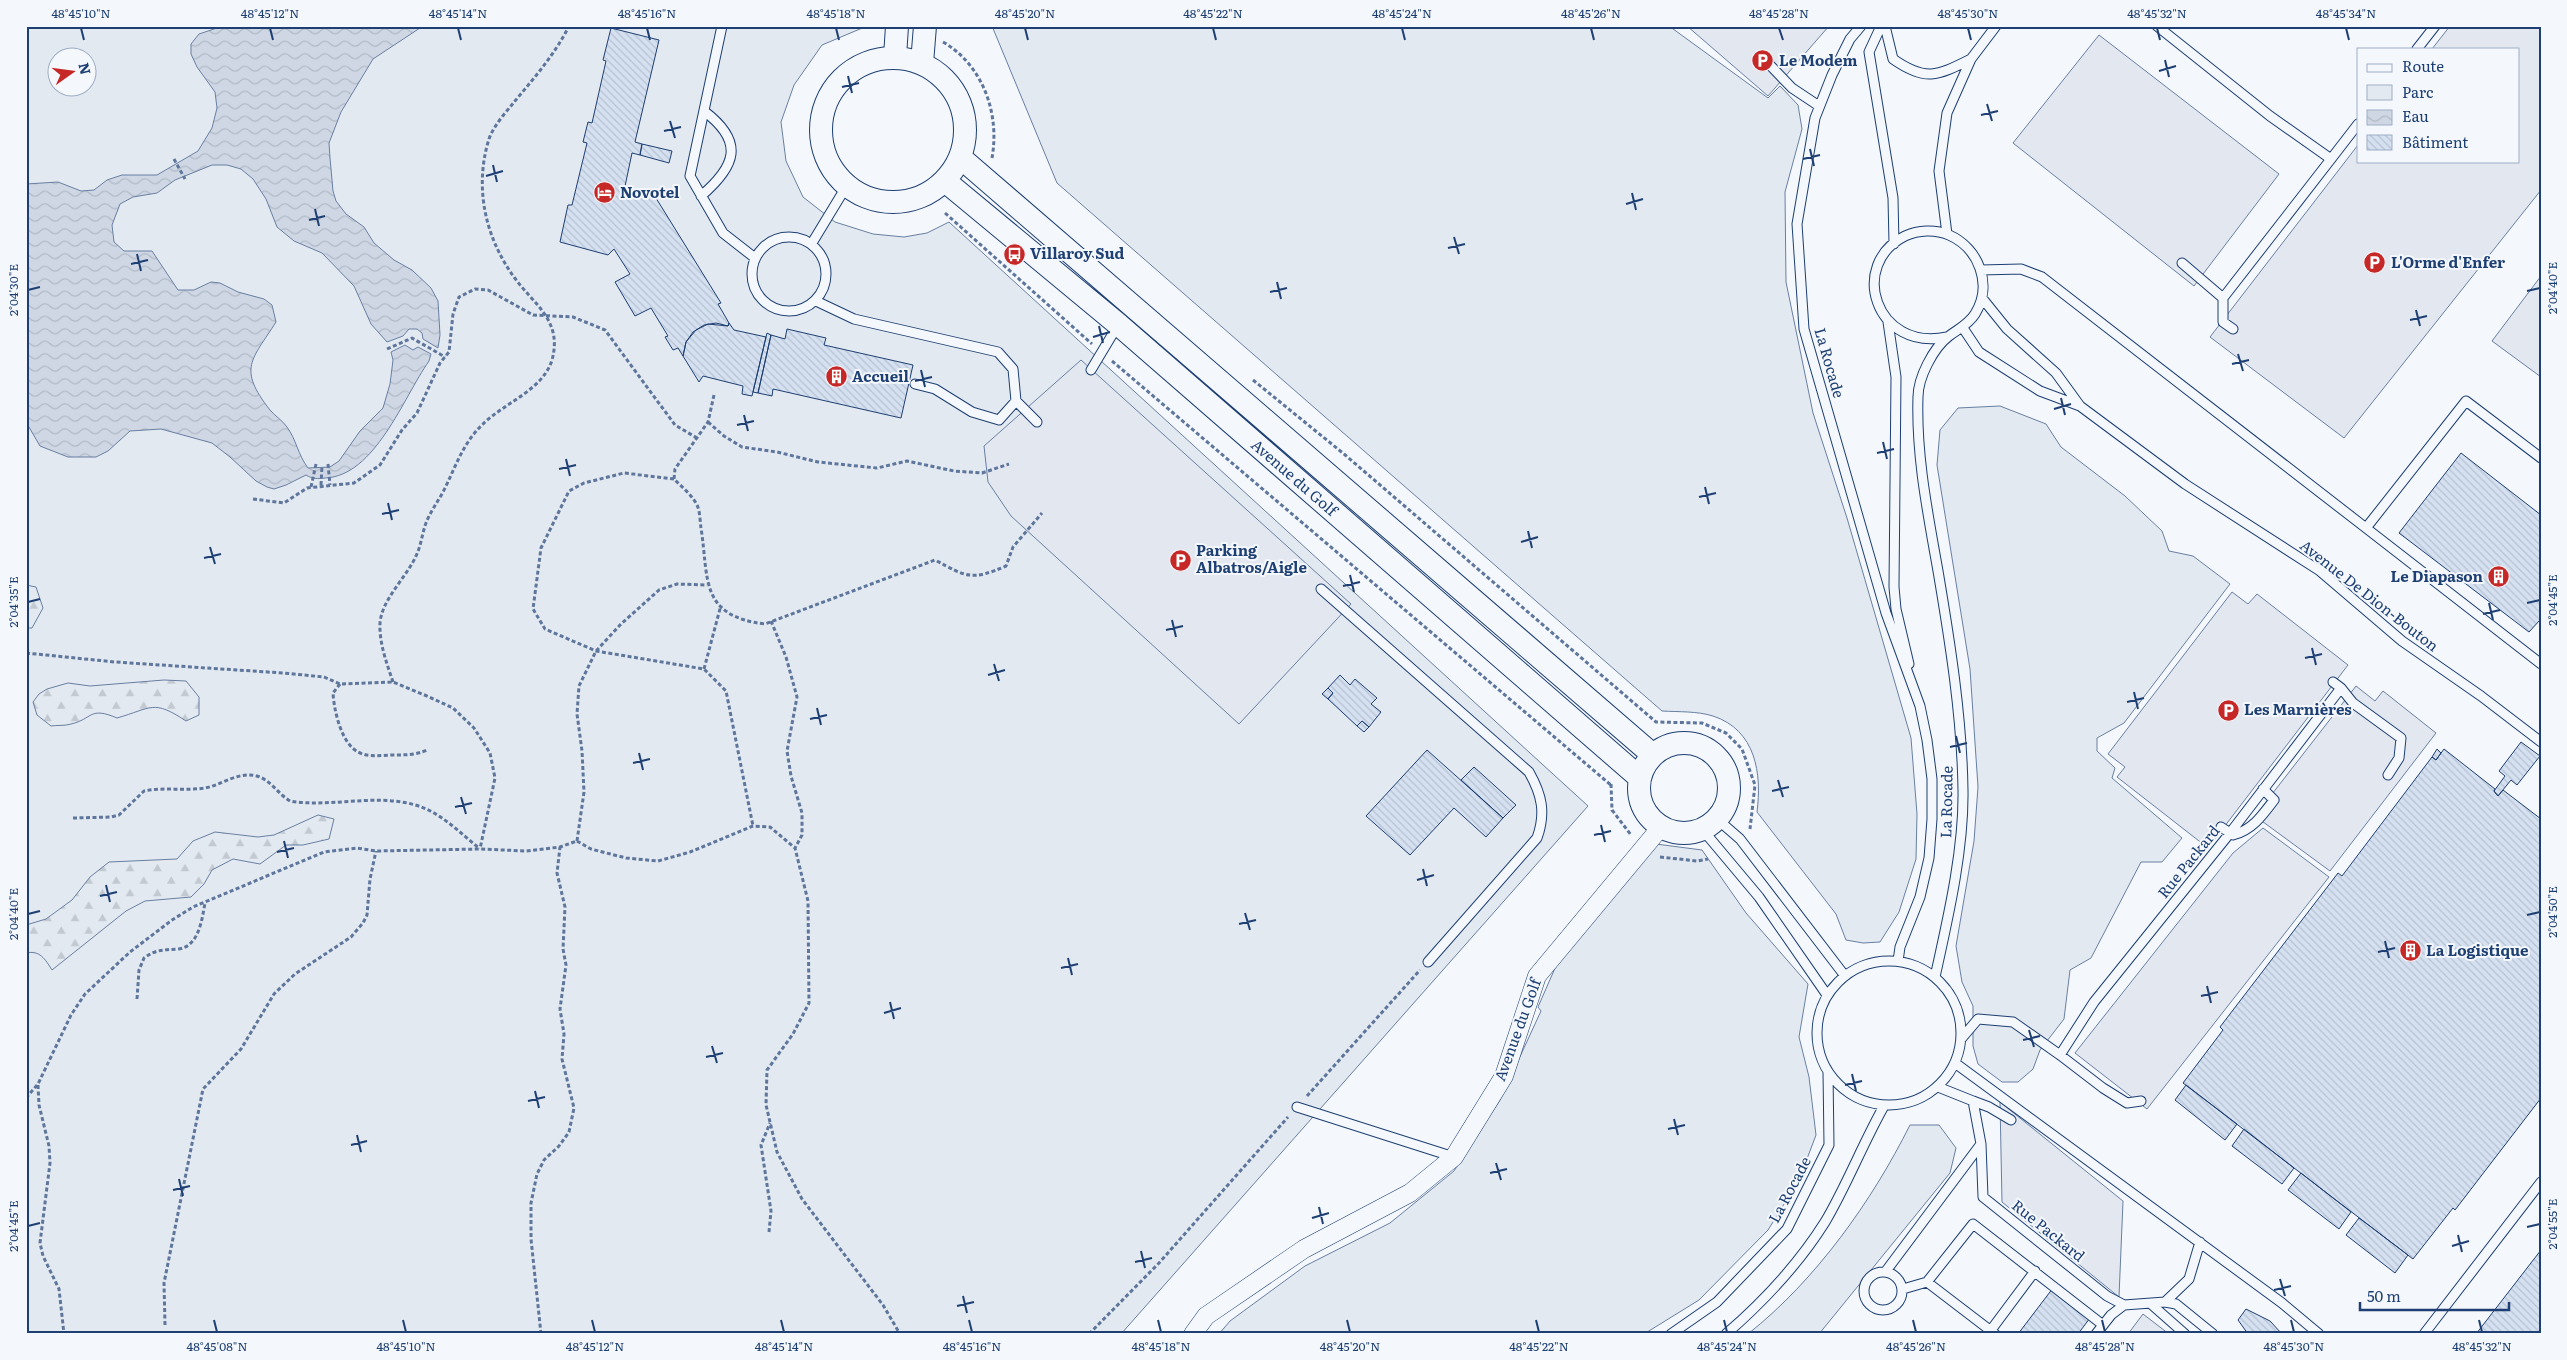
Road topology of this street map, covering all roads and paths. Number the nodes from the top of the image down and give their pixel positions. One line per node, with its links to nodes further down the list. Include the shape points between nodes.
1 (569, 26): 37 (path, via 544,66 490,137 482,196 498,250 514,278)
2 (722, 26): 17 (lane)
3 (897, 26): 12 (street)
4 (1861, 26): 16 (lane, La Rocade, via 1850,39)
5 (1881, 26): 30 (lane, via 1869,52 1893,198)
6 (1885, 26): 13 (lane, via 1893,59 1911,72 1928,75 1950,70)
7 (1996, 26): 13 (lane)
8 (2157, 26): 21 (lane)
9 (2435, 26): 11 (lane)
10 (932, 33): 15 (street); 22 (path, via 953,48 977,74 992,110 992,160)
11 (2418, 48)
12 (895, 57): 15 (street); 25 (street, via 870,61 848,73 831,92 822,115 822,140 829,164)
13 (1971, 59): 28 (lane, via 1947,113 1939,171)
14 (1767, 62): 16 (lane, via 1792,88)
15 (922, 63): 20 (street, via 946,80 956,92 964,113 966,136)
16 (1820, 106): 81 (lane, La Rocade, via 1815,118 1797,224 1804,329 1886,613)
17 (704, 111): 26 (lane, via 690,176); 26 (lane, via 719,122 730,142 731,159 721,179)
18 (2357, 125): 21 (lane)
19 (174, 158): 23 (path)
20 (961, 158): 24 (street); 84 (street, Avenue du Golf)
21 (2330, 159): 35 (lane)
22 (1000, 165)
23 (185, 179)
24 (945, 181): 25 (street, via 927,194 906,202 884,202); 39 (street, Avenue du Golf)
25 (846, 187): 29 (lane)
26 (701, 196): 31 (lane, via 722,233)
27 (945, 213): 45 (path)
28 (1947, 234): 30 (lane, via 1919,232); 33 (lane, via 1974,254)
29 (812, 243): 31 (lane, via 790,236 769,241); 36 (lane, via 825,260 826,267 827,282)
30 (1894, 244): 38 (lane, via 1882,257 1874,290 1878,307)
31 (755, 258): 36 (lane, via 751,279 760,298 771,306 777,310 798,311)
32 (2182, 263): 35 (lane)
33 (1981, 270): 34 (lane); 68 (lane, via 2021,269 2042,277)
34 (1982, 298): 40 (lane, via 1975,314); 53 (lane, Avenue De Dion-Bouton, via 2007,329 2056,373)
35 (2223, 298): 41 (lane, via 2223,322)
36 (816, 301): 52 (lane, via 854,319 998,352 1013,369)
37 (547, 315): 44 (path, via 533,315 488,290 469,291 455,305); 56 (path, via 573,317 605,330 675,426); 77 (path, via 554,332 552,360 536,385 482,424 463,447 427,521 417,555 385,602 380,623 384,653)
38 (1888, 322): 42 (lane, via 1915,338); 81 (lane, La Rocade, via 1896,376 1896,609)
39 (1119, 325): 45 (lane); 86 (street, Avenue du Golf)
40 (1963, 328): 42 (lane); 53 (lane, Avenue De Dion-Bouton, via 1979,352 1992,361 2040,391)
41 (2233, 329)
42 (1947, 337): 107 (lane, La Rocade, via 1925,369 1918,391 1920,463 1955,686 1964,788 1959,855)
43 (387, 349): 47 (path, via 412,338)
44 (449, 352): 46 (path); 47 (path)
45 (1102, 352): 48 (lane); 95 (path, via 1612,784 1612,810)
46 (455, 354)
47 (445, 357): 64 (path, via 417,412 385,460 354,483)
48 (1092, 370)
49 (1245, 373): 93 (path, via 1656,722 1702,723 1726,733 1742,749 1755,785)
50 (914, 384): 52 (lane, via 935,388 972,412 999,420)
51 (714, 395): 54 (path)
52 (1016, 401): 55 (lane)
53 (2080, 406): 82 (lane, Avenue De Dion-Bouton, via 2185,484 2320,571 2402,641)
54 (708, 422): 56 (path); 60 (path, via 742,447 818,462 877,468 907,461 954,471 982,472)
55 (1037, 422)
56 (697, 438): 62 (path, via 675,469)
57 (2541, 458): 68 (lane, via 2466,401)
58 (316, 464): 65 (path)
59 (328, 464): 64 (path)
60 (1009, 464)
61 (322, 466): 63 (path)
62 (674, 478): 69 (path, via 698,506); 73 (path, via 624,473 584,483 569,491 541,548 533,609 546,629)
63 (321, 485): 64 (path); 65 (path)
64 (330, 485)
65 (311, 487): 66 (path, via 284,503)
66 (253, 499)
67 (1042, 513): 72 (path, via 1013,547 1006,566 984,575 964,576 935,560)
68 (2366, 528): 75 (lane)
69 (707, 585): 71 (path); 73 (path, via 677,584 659,590)
70 (1321, 589): 105 (lane, via 1529,772 1538,788 1543,806 1537,838)
71 (721, 605): 72 (path, via 728,613 752,622 765,624); 76 (path)
72 (771, 621): 98 (path, via 786,657 797,697 787,751 802,813 802,835)
73 (596, 650): 76 (path); 96 (path, via 579,686 577,714 584,792)
74 (26, 653): 79 (path, via 324,677)
75 (2541, 664)
76 (704, 669): 90 (path, via 726,691)
77 (393, 682): 79 (path); 99 (path, via 453,708 474,728 490,753 495,778)
78 (2333, 682): 80 (lane)
79 (340, 684): 83 (path, via 333,692 335,713 356,752 369,756 418,754)
80 (2341, 688): 85 (lane, via 2353,703 2401,738 2399,758); 87 (lane, Rue Packard)
81 (1920, 706): 104 (lane, La Rocade, via 1932,780 1929,858 1920,897 1900,947)
82 (2541, 742)
83 (428, 750)
84 (1653, 755): 86 (street); 89 (street, via 1666,746 1681,743 1706,749 1718,759 1726,773 1729,788 1726,803)
85 (2388, 775)
86 (1640, 778): 91 (street, via 1640,797 1649,817)
87 (2263, 790): 94 (lane, Rue Packard); 94 (lane, via 2276,800 2246,832)
88 (73, 818): 99 (path, via 119,814 144,790 206,788 246,775 268,781 290,801 394,802 422,808 435,813)
89 (1710, 824): 91 (street, via 1691,833); 106 (lane, via 1740,839); 108 (lane)
90 (752, 826): 96 (path, via 690,852 658,861 626,858 590,849); 98 (path, via 770,827)
91 (1661, 827): 124 (street, Avenue du Golf, via 1537,976 1504,1076)
92 (2221, 827): 94 (lane)
93 (1750, 832)
94 (2230, 833): 111 (lane, Rue Packard, via 2094,1002)
95 (1630, 835)
96 (577, 841): 97 (path)
97 (560, 847): 99 (path, via 526,851); 139 (path, via 557,873 565,907 563,949 566,965 560,1009 564,1034 562,1059 574,1108 568,1132 544,1160 531,1203 531,1239)
98 (795, 848): 122 (path, via 808,901 809,1003 793,1034 767,1070 766,1105)
99 (480, 849): 100 (path)
100 (376, 851): 103 (path, via 357,848 324,852); 135 (path, via 363,924 351,937 295,974 274,994 241,1049 203,1090 164,1283)
101 (1654, 856): 102 (path, via 1697,861)
102 (1714, 858)
103 (205, 903): 109 (path, via 198,934 192,941 180,949 161,950 144,958 139,970); 114 (path, via 172,920 97,981 71,1015)
104 (1898, 961): 106 (lane, via 1879,961 1861,966); 107 (lane, via 1918,966)
105 (1428, 962): 120 (path)
106 (1845, 976): 108 (lane)
107 (1935, 977): 110 (lane, via 1949,992 1958,1010)
108 (1827, 995): 113 (lane, via 1820,1010 1817,1042)
109 (137, 999)
110 (1961, 1039): 111 (lane, via 1978,1019 2013,1022); 112 (lane)
111 (2060, 1055): 118 (lane, via 2127,1103)
112 (1955, 1063): 115 (lane); 127 (lane)
113 (1828, 1072): 119 (lane, via 1842,1089 1855,1097); 143 (lane, La Rocade, via 1829,1145 1787,1229 1716,1302)
114 (38, 1084): 116 (path); 138 (path, via 50,1163 40,1243 59,1289)
115 (1938, 1088): 117 (lane); 119 (lane, via 1922,1099)
116 (26, 1098)
117 (1973, 1101): 121 (lane); 123 (lane, Rue Packard)
118 (2141, 1101)
119 (1884, 1106): 144 (lane, via 1826,1221 1805,1252 1780,1283)
120 (1297, 1107): 124 (lane); 141 (path, via 1159,1263)
121 (2011, 1120)
122 (770, 1122): 126 (path, via 762,1145 772,1211); 140 (path, via 777,1152 802,1199 883,1304)
123 (1981, 1144): 129 (lane); 134 (lane, Rue Packard, via 1984,1197 2107,1296)
124 (1454, 1156): 142 (street, Avenue du Golf, via 1410,1193 1296,1255 1206,1316)
125 (2541, 1182): 149 (lane)
126 (769, 1232)
127 (2200, 1242): 132 (lane, via 2189,1278); 148 (lane)
128 (2035, 1271): 130 (lane, via 1973,1224); 136 (lane); 137 (lane)
129 (1886, 1272): 131 (lane, via 1895,1275); 131 (lane, via 1868,1279 1864,1291 1869,1304 1881,1310 1891,1309 1901,1300)
130 (1927, 1282): 131 (lane); 137 (lane)
131 (1903, 1289)
132 (2165, 1302): 133 (lane); 147 (lane, via 2176,1304)
133 (2151, 1304): 134 (lane); 146 (lane)
134 (2124, 1305): 136 (lane)
135 (165, 1325)
136 (2103, 1325): 145 (lane)
137 (1993, 1332)
138 (64, 1334)
139 (541, 1334)
140 (900, 1334)
141 (1088, 1334)
142 (1193, 1334)
143 (1671, 1334)
144 (1726, 1334)
145 (2096, 1334)
146 (2185, 1334)
147 (2214, 1334)
148 (2319, 1334)
149 (2424, 1334)

